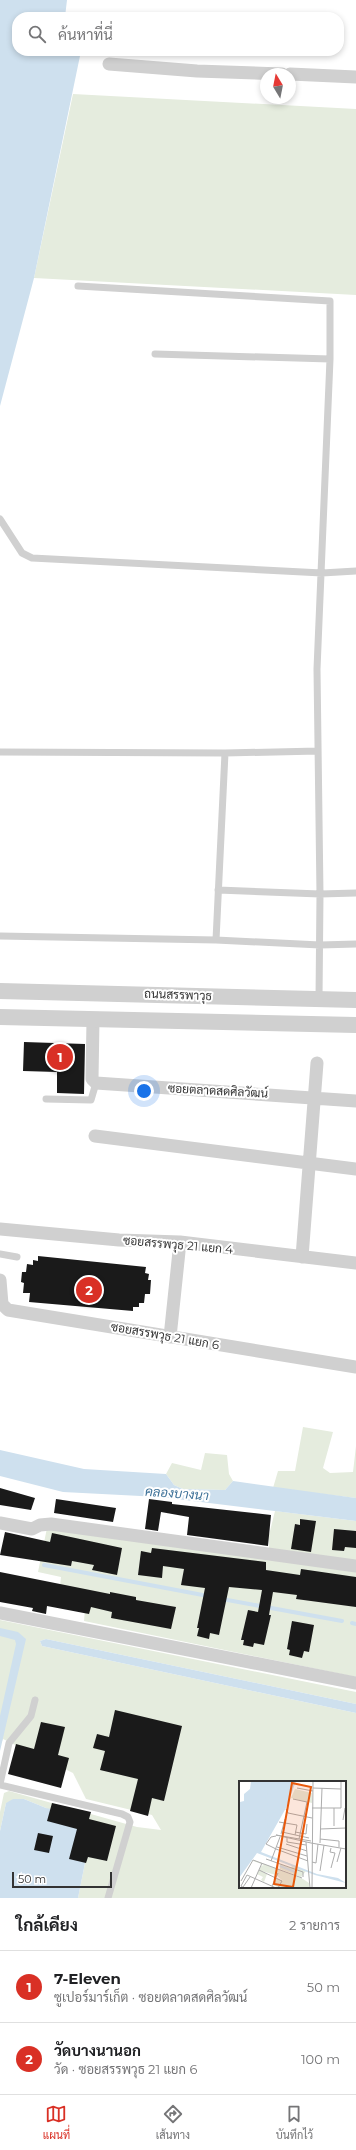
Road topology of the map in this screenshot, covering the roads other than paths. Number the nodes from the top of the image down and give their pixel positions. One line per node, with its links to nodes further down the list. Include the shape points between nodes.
1 (109, 64): 2 (street)
2 (260, 73)
3 (296, 74): 4 (street)
4 (356, 76)
5 (78, 286): 7 (lane, via 330,301)
6 (154, 354): 7 (lane)
7 (330, 359): 10 (lane)
8 (0, 519): 10 (lane, via 22,553 32,558)
9 (356, 572): 10 (lane)
10 (322, 573): 11 (lane, via 317,669)
11 (318, 751): 13 (lane); 16 (lane)
12 (0, 752): 13 (lane)
13 (225, 752): 14 (lane)
14 (218, 890): 16 (lane); 18 (lane)
15 (356, 893): 16 (lane)
16 (320, 894): 20 (lane)
17 (0, 936): 18 (lane)
18 (216, 940): 20 (lane)
19 (356, 944): 20 (lane)
20 (320, 945): 22 (lane)
21 (0, 991): 22 (street, ถนนสรรพาวุธ)
22 (319, 999): 23 (street, ถนนสรรพาวุธ)
23 (356, 1000)
24 (0, 1016): 25 (street)
25 (93, 1020): 26 (street); 28 (street, via 92,1079)
26 (356, 1025)
27 (317, 1063): 29 (street)
28 (96, 1083): 29 (street, ซอยตลาดสดศิลวัฒน์); 30 (lane, via 91,1100)
29 (313, 1096): 31 (street, ซอยตลาดสดศิลวัฒน์); 33 (street)
30 (46, 1099)
31 (356, 1100)
32 (95, 1136): 33 (street)
33 (308, 1162): 34 (street); 39 (street)
34 (356, 1169)
35 (0, 1229): 36 (street, ซอยสรรพวุธ 21 แยก 4, via 119,1240)
36 (180, 1242): 39 (street, ซอยสรรพวุธ 21 แยก 4); 42 (street)
37 (0, 1254): 38 (lane)
38 (17, 1257)
39 (302, 1257): 40 (street, ซอยสรรพวุธ 21 แยก 4)
40 (356, 1263)
41 (0, 1280): 42 (street, ซอยสรรพวุธ 21 แยก 6, via 2,1304 8,1310)
42 (170, 1337): 43 (street, ซอยสรรพวุธ 21 แยก 6)
43 (356, 1367)
44 (0, 1523): 45 (street, via 32,1529 51,1524)
45 (356, 1566)
46 (0, 1613): 47 (street)
47 (356, 1683)
48 (35, 1700): 49 (lane, via 32,1716 8,1744)
49 (0, 1784): 50 (lane, via 128,1817 130,1822)
50 (108, 1898)

